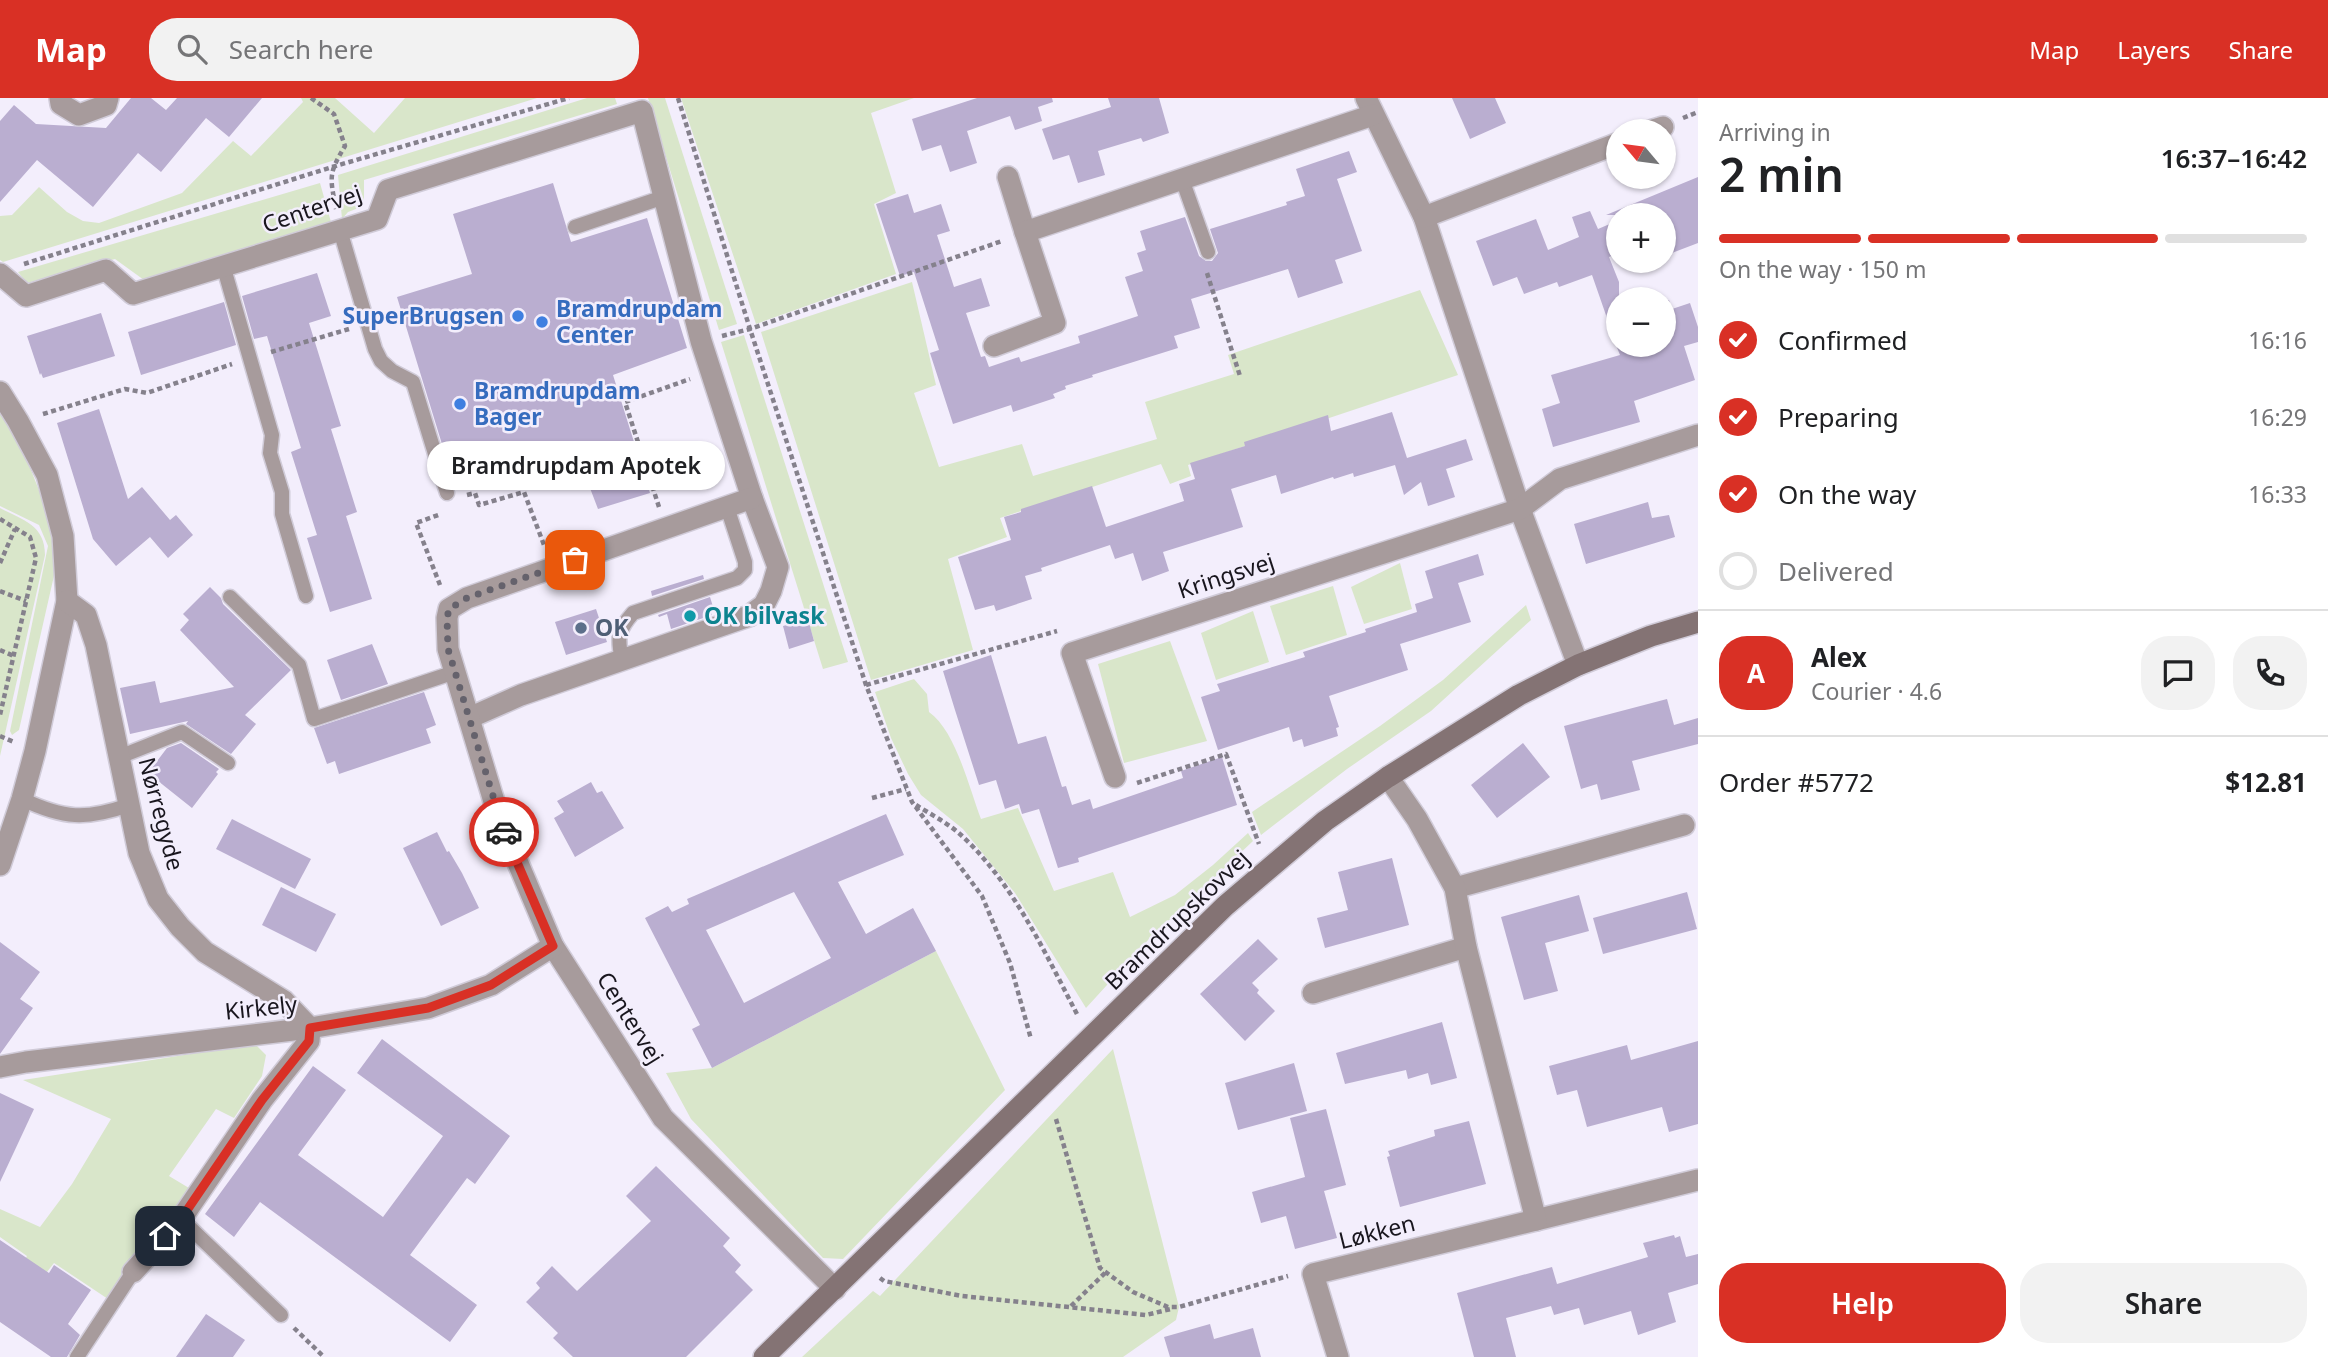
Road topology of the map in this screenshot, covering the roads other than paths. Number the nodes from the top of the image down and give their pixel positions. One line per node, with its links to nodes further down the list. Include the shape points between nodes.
1 (60, 98): 2 (street, via 61,104 79,116 106,105)
2 (108, 98)
3 (640, 105): 8 (street, Centervej); 11 (street, Centervej, via 388,190 377,219)
4 (1369, 107): 7 (street); 9 (street)
5 (1606, 148): 9 (street)
6 (1008, 177): 12 (street)
7 (1182, 179): 12 (street); 13 (lane)
8 (664, 197): 10 (lane); 20 (street, Centervej, via 701,341)
9 (1424, 217): 22 (street)
10 (575, 227)
11 (340, 230): 14 (street, Centervej); 19 (lane, via 381,361 413,383)
12 (1025, 232): 16 (street, via 1055,323)
13 (1208, 252)
14 (223, 265): 15 (street, Centervej, via 133,294 106,270 26,296); 23 (lane, via 272,435 270,453 282,492 282,514)
15 (7, 271)
16 (993, 346)
17 (0, 392): 25 (street, via 47,475 63,536)
18 (1698, 435): 22 (street, Kringsvej, via 1560,479)
19 (447, 493)
20 (752, 498): 21 (street); 27 (street, Centervej, via 778,566 764,605 749,615)
21 (727, 507): 27 (lane, via 745,570 737,578 634,613 622,626 618,643); 29 (street, Centervej, via 467,598 449,609 447,618 448,649)
22 (1520, 509): 28 (street); 33 (street, Kringsvej, via 1072,653)
23 (306, 596)
24 (230, 597): 29 (lane, via 299,665 314,719)
25 (67, 601): 31 (street, Nørregyde, via 86,615 93,635); 35 (street)
26 (1698, 622): 28 (street, Bramdrupskovvej)
27 (622, 660): 30 (street, Centervej)
28 (1578, 665): 34 (street, Bramdrupskovvej, via 1519,695)
29 (455, 672): 30 (street, Centervej)
30 (469, 718): 40 (street, Centervej, via 499,818)
31 (119, 757): 32 (lane, via 181,732); 36 (street, Nørregyde)
32 (228, 763)
33 (1115, 777)
34 (1388, 777): 39 (street); 49 (street, Bramdrupskovvej, via 1325,821 1225,905)
35 (22, 799): 36 (lane, via 47,811 75,816 103,814); 38 (street)
36 (129, 805): 43 (street, Nørregyde, via 139,853 158,899 180,927 205,952 284,1001)
37 (1684, 825): 39 (street)
38 (0, 865)
39 (1455, 888): 41 (street)
40 (553, 946): 43 (street, via 491,985 428,1008); 49 (street, Centervej, via 663,1118)
41 (1466, 947): 42 (street); 47 (street)
42 (1313, 993)
43 (310, 1028): 44 (street, Kirkely); 46 (street, Kirkely, via 309,1041 262,1100)
44 (0, 1067)
45 (1698, 1180): 47 (street, Løkken)
46 (181, 1219): 48 (street, Kirkely); 50 (lane)
47 (1536, 1220): 53 (street, Løkken, via 1313,1274)
48 (133, 1272): 51 (lane)
49 (835, 1289): 52 (street, Bramdrupskovvej)
50 (281, 1315)
51 (77, 1357)
52 (764, 1357)
53 (1338, 1357)

